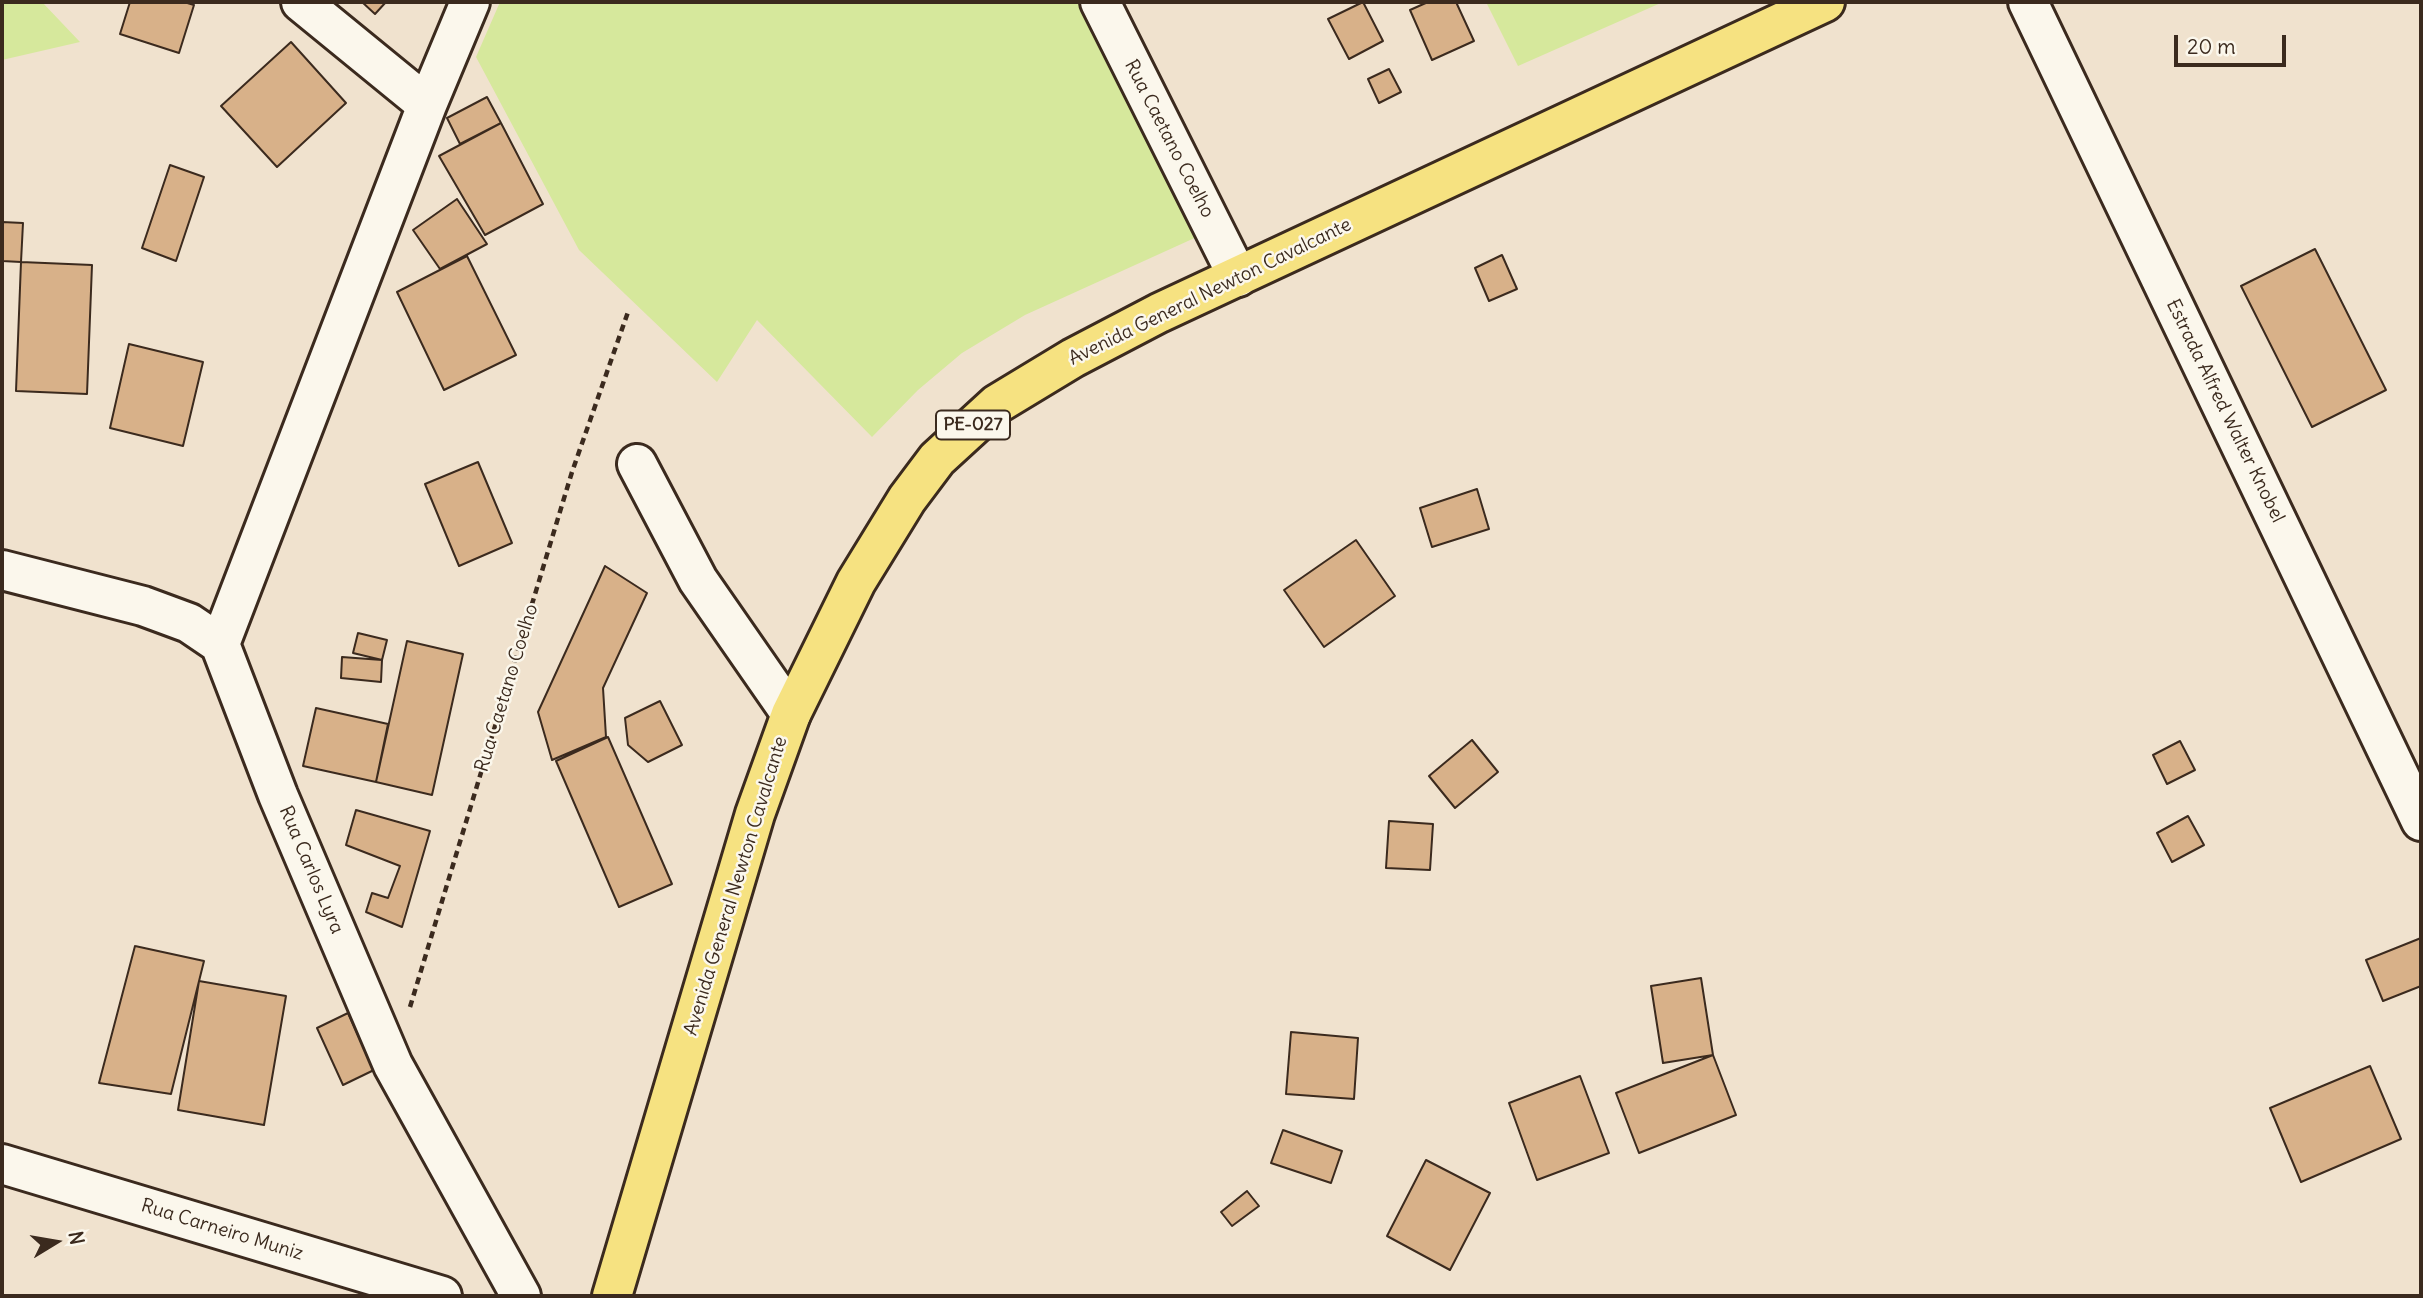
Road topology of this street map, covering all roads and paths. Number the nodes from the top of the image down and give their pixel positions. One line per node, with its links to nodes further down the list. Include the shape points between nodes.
1 (301, 2): 6 (street)
2 (470, 2): 6 (street)
3 (1100, 2): 7 (street, Rua Caetano Coelho)
4 (1825, 2): 7 (main road, Avenida General Newton Cavalcante / PE-027)
5 (2028, 2): 13 (street, Estrada Alfred Walter Knobel)
6 (427, 105): 11 (street)
7 (1238, 277): 12 (main road, Avenida General Newton Cavalcante / PE-027, via 1159,313 1035,380 997,404 937,459 906,499 856,582)
8 (628, 313): 14 (path, Rua Caetano Coelho, via 572,472)
9 (638, 464): 12 (street, via 698,580)
10 (2, 570): 11 (street, via 143,606 189,623)
11 (220, 645): 14 (street, Rua Carlos Lyra, via 278,795)
12 (791, 714): 18 (main road, Avenida General Newton Cavalcante / PE-027, via 755,814)
13 (2421, 821)
14 (393, 1065): 17 (street, Rua Carlos Lyra)
15 (2, 1164): 16 (street, Rua Carneiro Muniz)
16 (442, 1296)
17 (522, 1296)
18 (612, 1296)

